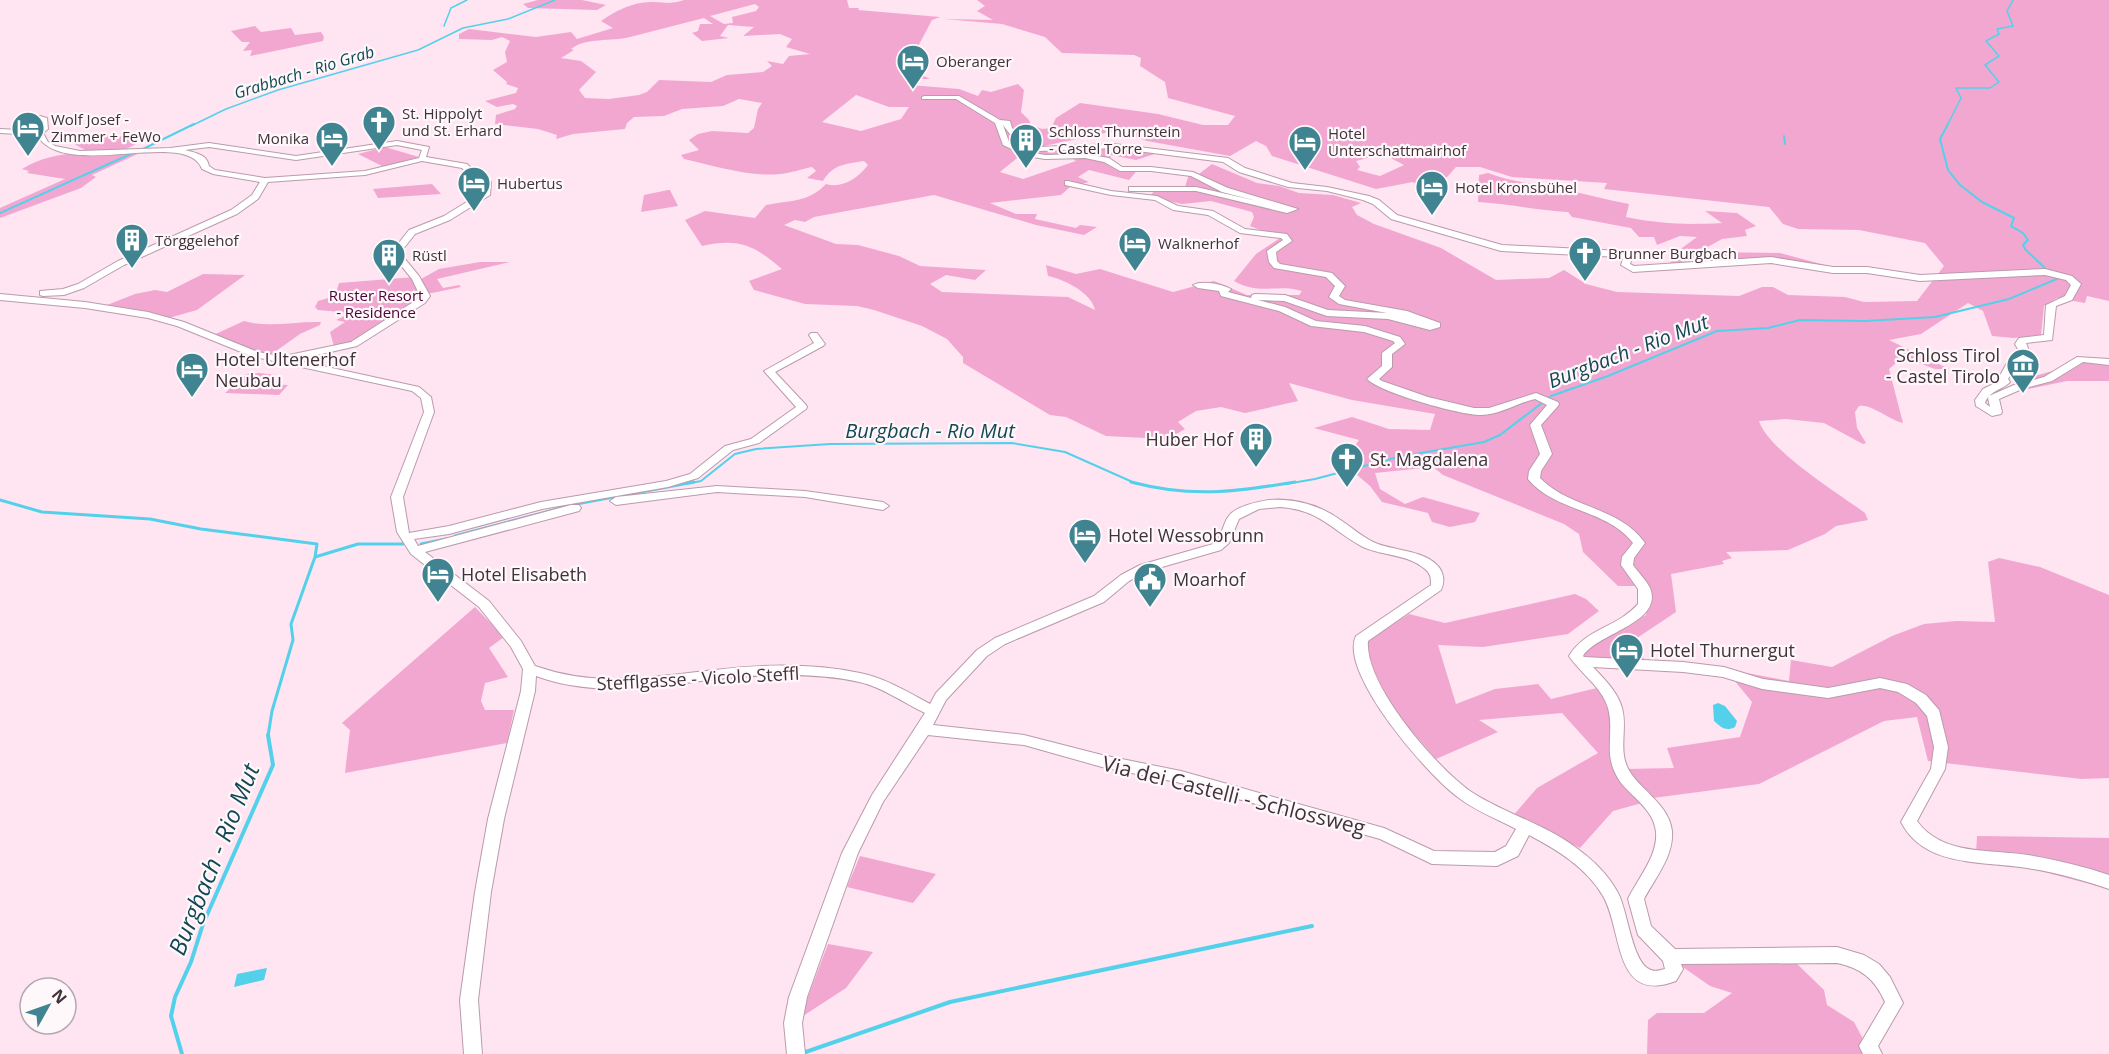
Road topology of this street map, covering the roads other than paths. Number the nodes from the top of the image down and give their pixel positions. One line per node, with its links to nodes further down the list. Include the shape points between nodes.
1 (924, 98): 3 (street, via 957,97)
2 (43, 118): 5 (street, via 44,129)
3 (998, 122): 10 (street, via 1006,143 1027,154 1050,158 1085,156 1103,159 1120,169 1193,174 1225,190 1293,208 1285,211 1185,188 1115,189 1079,181 1068,183 1111,194 1157,198 1176,208 1210,213 1243,231 1284,236 1288,241 1271,251 1277,266 1333,277 1340,286 1334,297 1342,302 1407,314 1437,325 1430,327 1388,316 1327,313 1293,300 1246,296); 15 (street, via 1005,122 1019,140 1038,148 1114,146 1225,160 1242,170 1291,185 1366,198 1394,217 1501,248 1627,256 1625,265 1637,269 1771,260 1920,278 2058,274 2076,284 2069,298 2051,305 2049,338 2022,340 2024,351 2011,365 2005,382 1987,391 1980,404 1995,413 1993,398 2001,393 2048,379 2081,359)
4 (0, 131): 5 (street)
5 (39, 133): 6 (street, via 45,143 61,151)
6 (170, 150): 7 (street, via 213,145 296,158 397,143 425,148); 8 (street, via 198,156 208,170 218,174)
7 (422, 159): 8 (street, via 365,173); 14 (street, via 464,166 489,184 490,189 462,210 416,230 400,244 396,257 417,279 425,298 354,344)
8 (265, 180): 11 (street, via 259,193 243,207 121,263 81,286 54,293)
9 (1198, 285): 10 (street)
10 (1226, 288): 19 (street, via 1221,291 1224,294 1282,309 1314,324 1365,329 1397,339 1400,344 1387,353 1387,367 1372,379 1381,386 1479,412 1529,397 1546,399 1554,406 1535,425 1546,454 1534,478 1549,491 1587,507 1636,537 1639,543 1628,556 1627,565 1646,595 1644,605 1634,616 1584,644 1576,656)
11 (0, 291)
12 (0, 297): 14 (street, via 56,300 142,314 171,321 230,346)
13 (814, 335): 17 (street, via 820,344 769,371 802,407 755,441 729,448 694,476)
14 (283, 358): 17 (street, via 415,389 426,397 429,412 397,497)
15 (2109, 362)
16 (883, 506): 18 (street, via 805,494 717,489 564,510)
17 (405, 537): 18 (street)
18 (415, 551): 20 (street, via 484,604 516,644)
19 (1580, 662): 24 (street, via 1724,672 1762,684 1828,693 1880,683 1902,687 1921,699 1934,714 1941,747 1938,769 1909,822 1915,834 1957,854 2056,867); 25 (street, via 1612,700 1620,769 1655,808 1662,823 1662,855 1636,898 1644,930)
20 (530, 669): 21 (street, Stefflgasse - Vicolo Steffl, via 549,678 606,686 742,672 795,671 863,678); 27 (street, via 483,892 470,1000)
21 (933, 711): 22 (street); 23 (street, via 964,671 1000,641 1099,599 1144,568 1217,548 1234,517 1242,511 1258,505 1290,505 1324,515 1366,543 1412,557 1436,571 1440,579 1437,587 1371,630 1361,639 1360,656 1390,711 1440,775 1465,795)
22 (924, 729): 23 (street, Via dei Castelli - Schlossweg, via 1023,740 1181,777 1384,834 1432,857 1497,859 1512,851); 26 (street, via 877,799 850,853 798,997 793,1023)
23 (1525, 827): 25 (street, via 1566,849 1602,878 1631,965 1647,976 1664,979 1674,969)
24 (2109, 882)
25 (1671, 957): 28 (street, via 1837,955 1859,960 1873,968 1887,984 1894,1003 1869,1047)
26 (795, 1052)
27 (474, 1054)
28 (1873, 1054)

